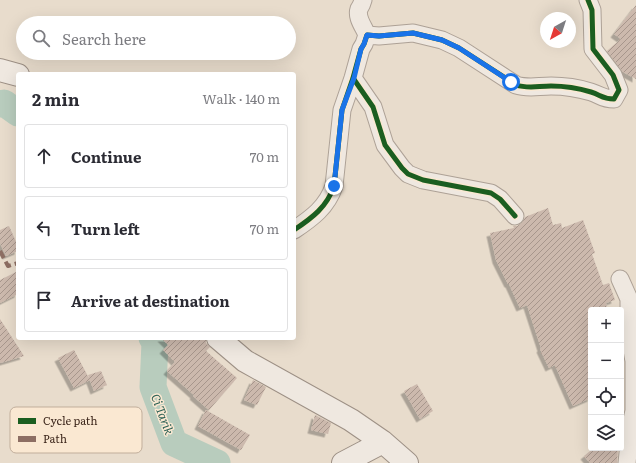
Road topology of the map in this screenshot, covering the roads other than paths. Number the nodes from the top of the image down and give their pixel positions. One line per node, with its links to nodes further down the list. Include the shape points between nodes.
1 (363, 0): 3 (street, via 359,18)
2 (588, 0): 3 (street, via 592,10 593,49 613,75 619,90 614,99 571,88 527,88 516,85 459,48 431,37 413,33)
3 (367, 35): 6 (street)
4 (0, 70): 5 (street)
5 (16, 74)
6 (354, 78): 7 (street); 8 (street, via 373,107)
7 (342, 110): 8 (street, via 354,106 362,107); 10 (street, via 331,194 312,218)
8 (378, 123): 9 (street, via 385,145 408,174 423,180 491,193)
9 (515, 216)
10 (296, 229)
11 (620, 279): 16 (street, via 630,299 629,332 634,367 634,411)
12 (220, 340): 13 (street, via 245,361 351,420)
13 (383, 442): 14 (street); 15 (street)
14 (343, 463)
15 (407, 463)
16 (627, 463)

